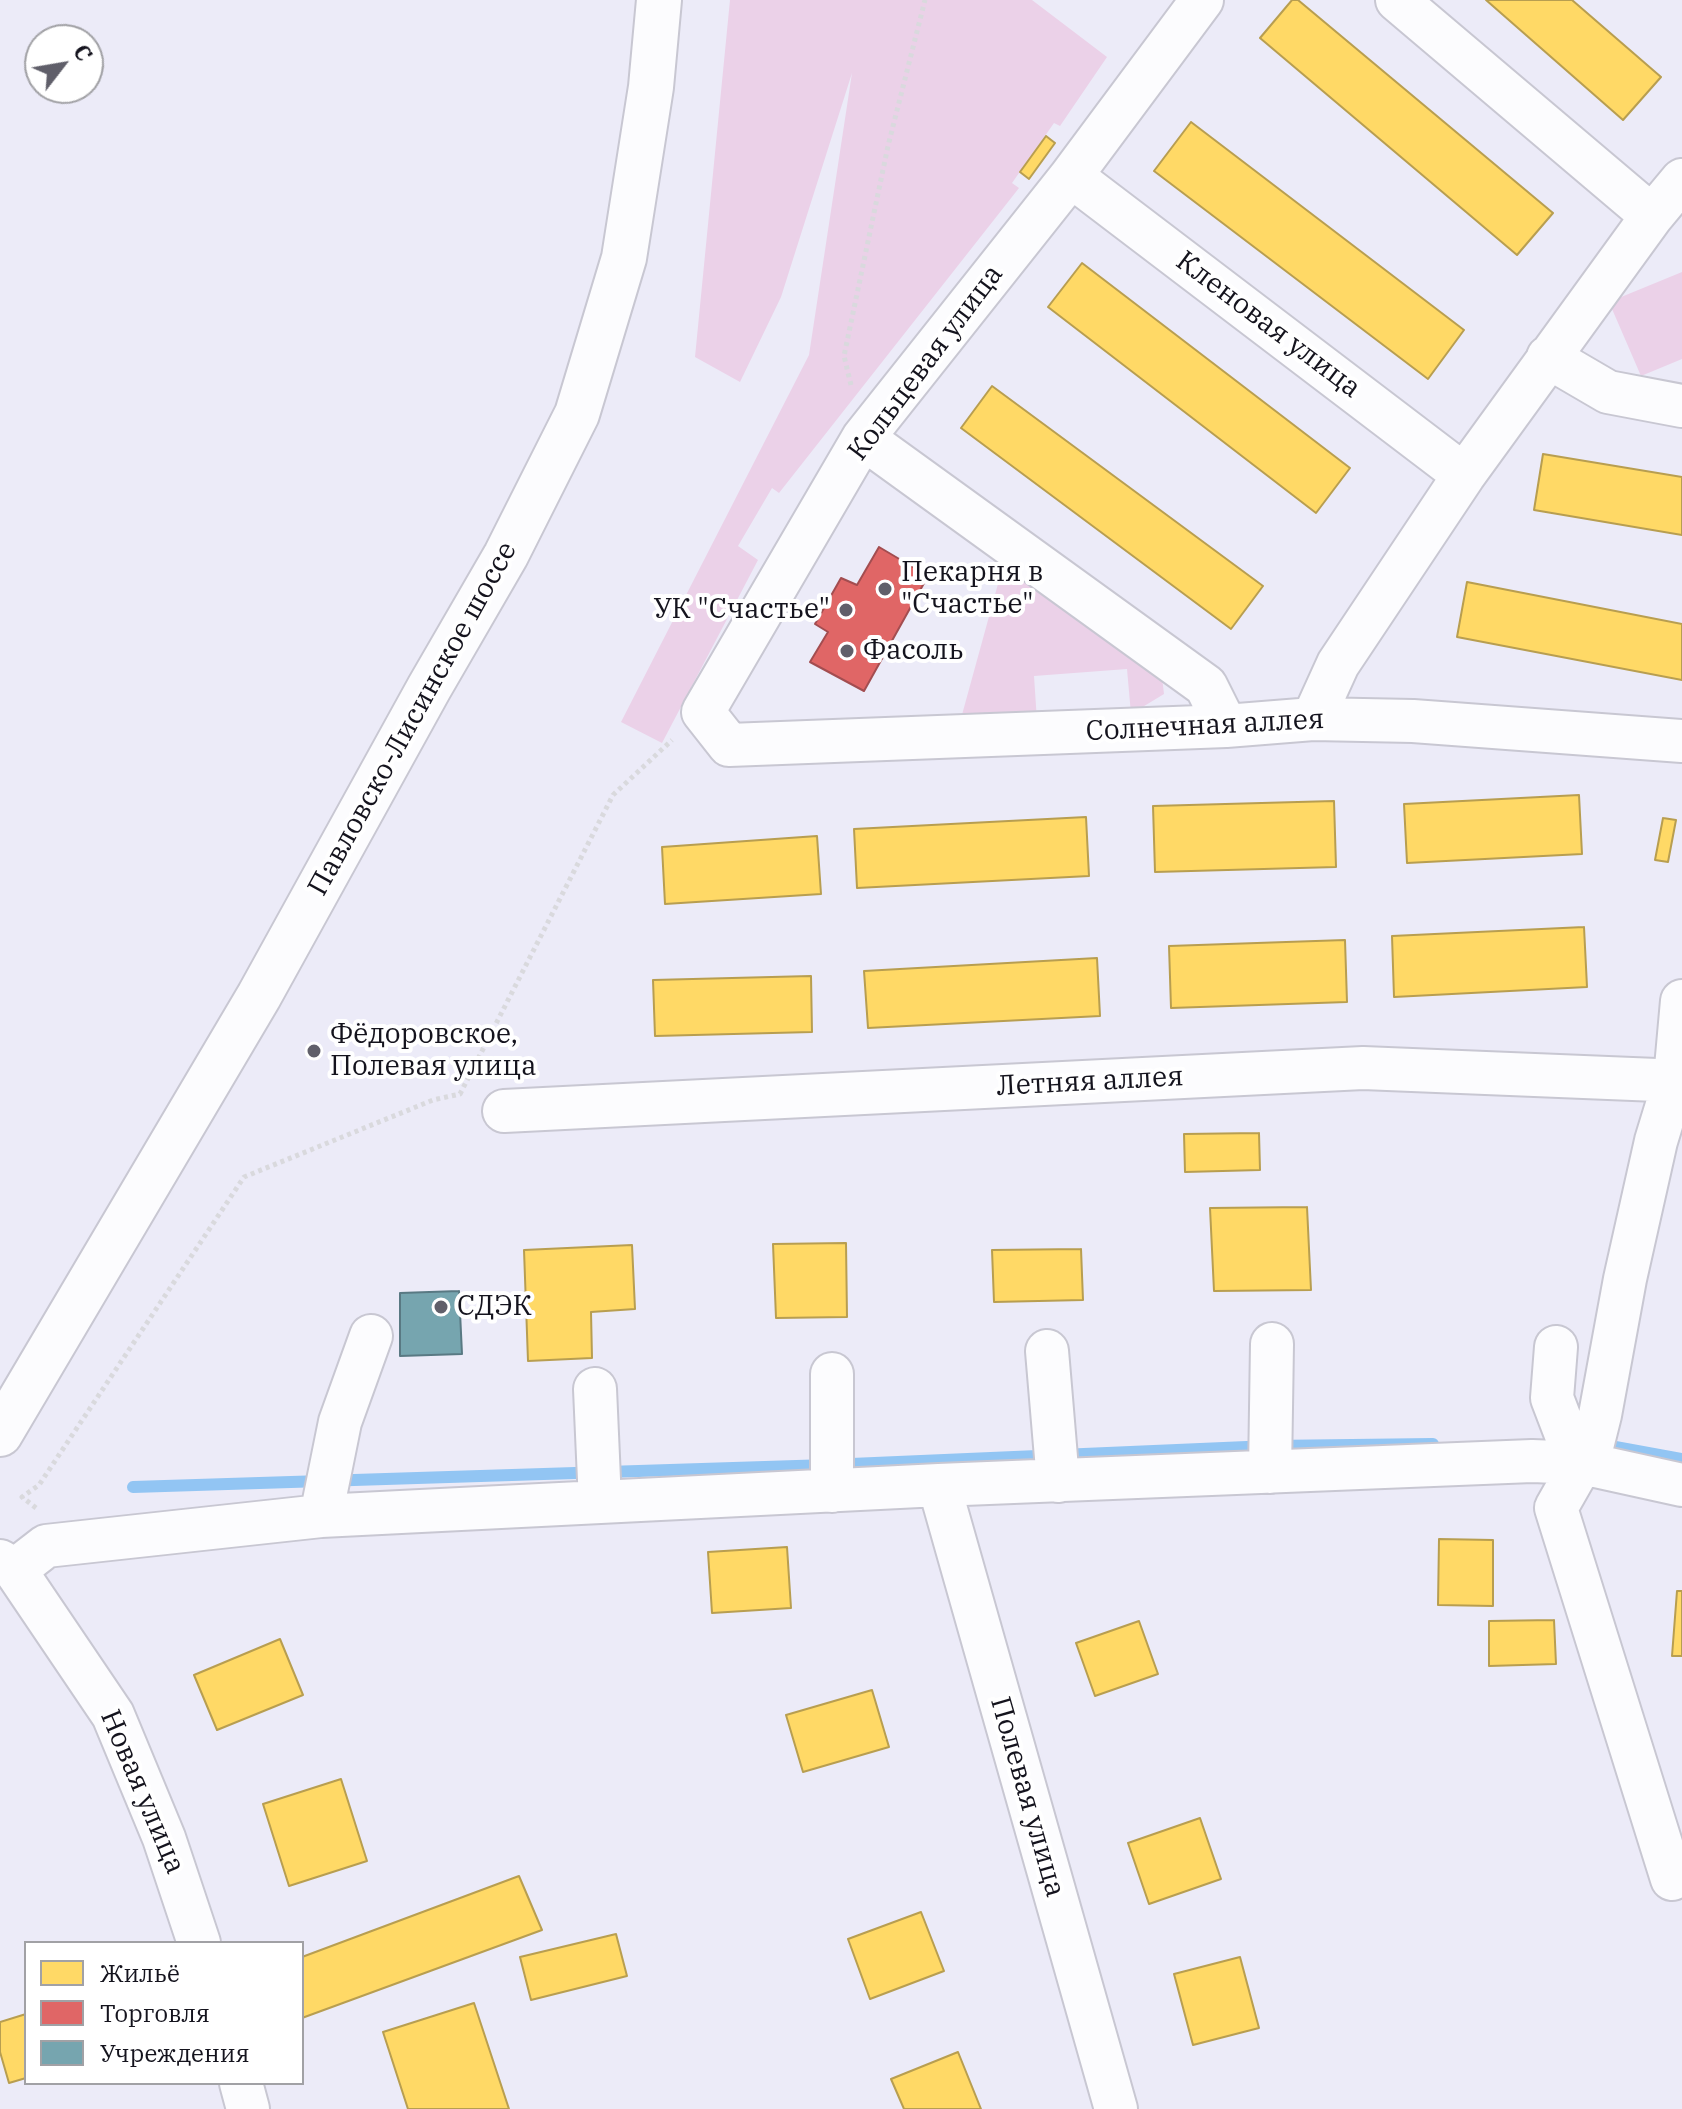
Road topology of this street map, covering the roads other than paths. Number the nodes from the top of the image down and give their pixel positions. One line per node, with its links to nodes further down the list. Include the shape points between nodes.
1 (659, 0): 24 (main road, Павловско-Лисинское шоссе, via 624,258 577,414 506,555 259,996)
2 (1202, 0): 4 (street, Кольцевая улица)
3 (1397, 0): 6 (street)
4 (1071, 176): 9 (street, Кольцевая улица); 10 (street, Кленовая улица)
5 (1682, 180): 6 (street)
6 (1652, 216): 7 (street)
7 (1548, 357): 8 (street, via 1608,392); 10 (street)
8 (1682, 406)
9 (863, 438): 12 (street, via 1206,686); 14 (street, Кольцевая улица, via 703,712)
10 (1464, 475): 11 (street, via 1338,664)
11 (1313, 719): 12 (street, Солнечная аллея); 13 (street, Солнечная аллея)
12 (1226, 726): 14 (street, Солнечная аллея)
13 (1682, 741)
14 (729, 745)
15 (1682, 1001): 16 (street)
16 (1679, 1080): 17 (street, Летняя аллея, via 1363,1068); 25 (street, via 1656,1141 1600,1415)
17 (504, 1111)
18 (371, 1336): 32 (street, via 340,1422)
19 (1272, 1344): 26 (street)
20 (1556, 1347): 25 (street, via 1552,1398)
21 (1047, 1351): 27 (street)
22 (832, 1374): 30 (street)
23 (595, 1389): 31 (street)
24 (0, 1434)
25 (1582, 1463): 26 (street); 29 (street); 34 (street, via 1556,1508)
26 (1270, 1472): 27 (street)
27 (1058, 1481): 28 (street)
28 (939, 1485): 30 (street); 38 (street, Полевая улица)
29 (1682, 1485)
30 (832, 1491): 31 (street)
31 (600, 1502): 32 (street)
32 (321, 1516): 33 (street)
33 (20, 1559): 35 (street, Новая улица, via 113,1715 164,1838)
34 (1672, 1879)
35 (198, 1941)
36 (242, 2085): 37 (street)
37 (248, 2109)
38 (1116, 2109)

